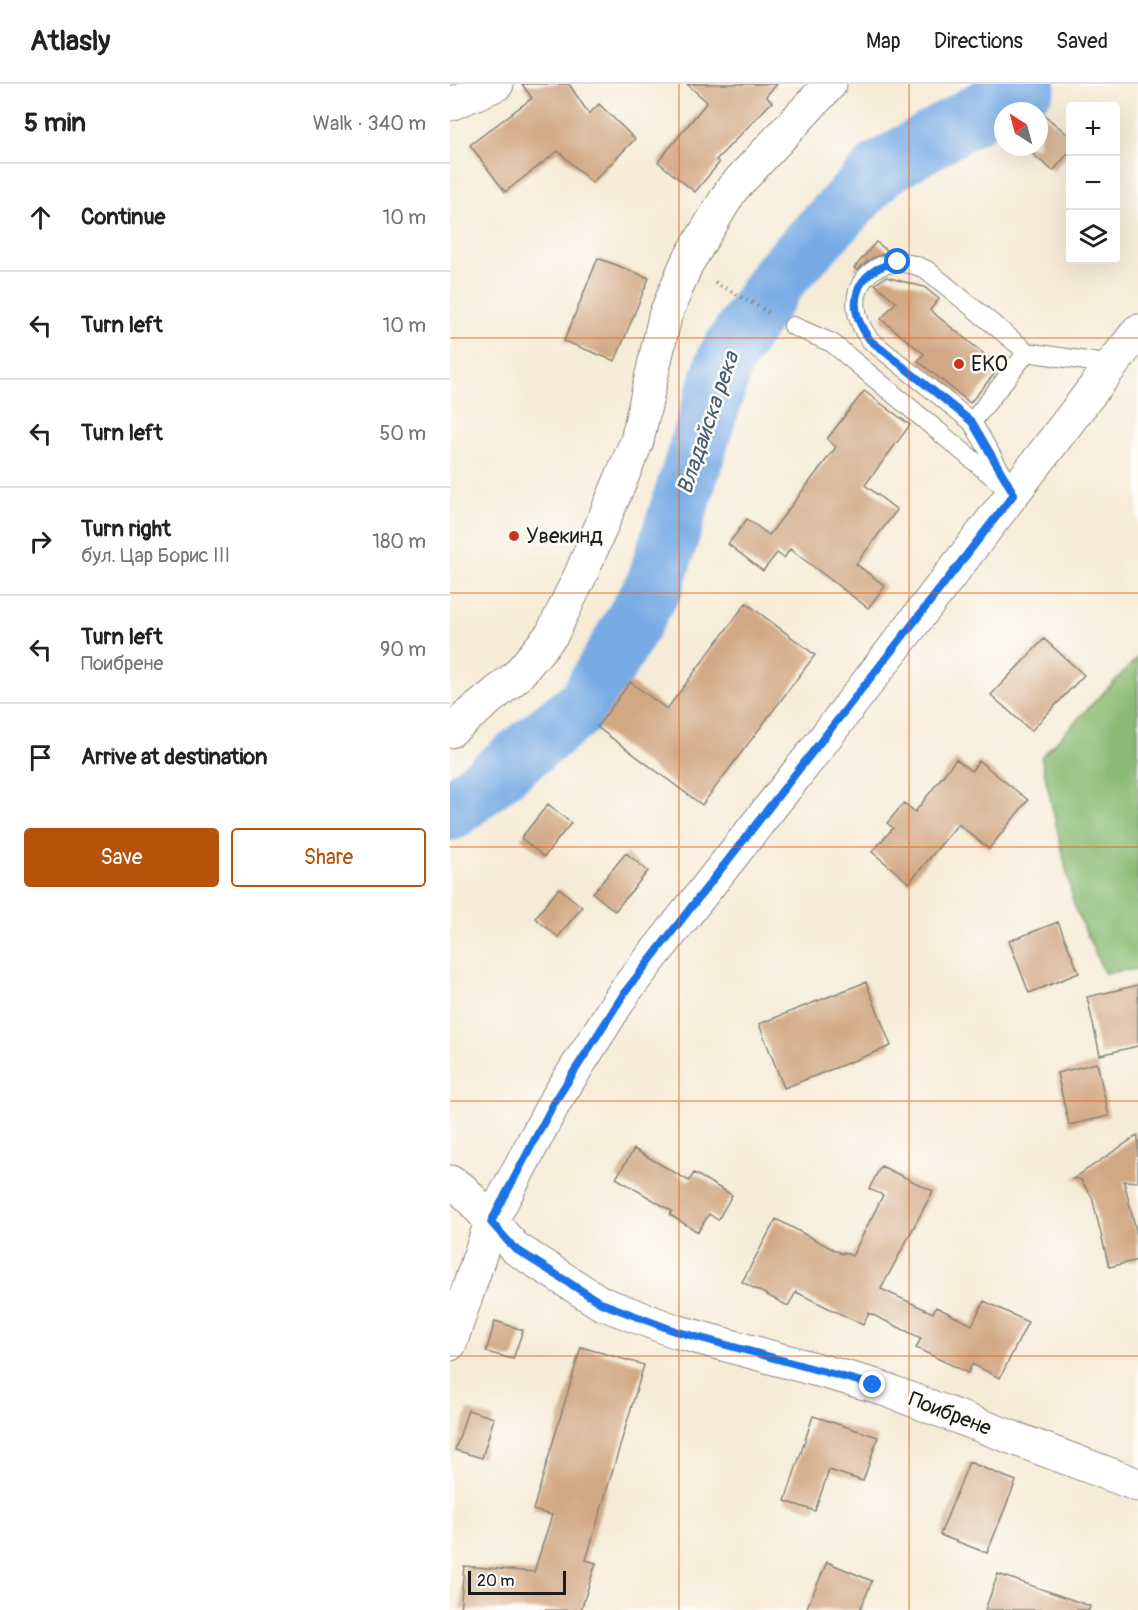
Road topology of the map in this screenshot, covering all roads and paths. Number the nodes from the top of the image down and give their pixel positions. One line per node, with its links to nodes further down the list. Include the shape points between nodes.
1 (497, 84): 3 (street)
2 (830, 84): 11 (street, via 732,189 686,265 665,316 637,441 552,634 516,676)
3 (450, 104)
4 (728, 290): 5 (path)
5 (793, 326): 10 (lane, via 832,343)
6 (1138, 331): 8 (street)
7 (1027, 352): 8 (lane); 9 (lane); 9 (lane, via 927,270 913,264 884,264 861,284 856,314 870,340)
8 (1112, 365): 10 (street)
9 (972, 422): 10 (lane)
10 (1014, 494): 13 (street, via 625,992 554,1103)
11 (450, 730)
12 (450, 1182): 13 (street, Поибрене, via 463,1190)
13 (491, 1222): 14 (street); 15 (street, Поибрене, via 514,1248 601,1303 675,1331 873,1385)
14 (450, 1344)
15 (1138, 1485)

